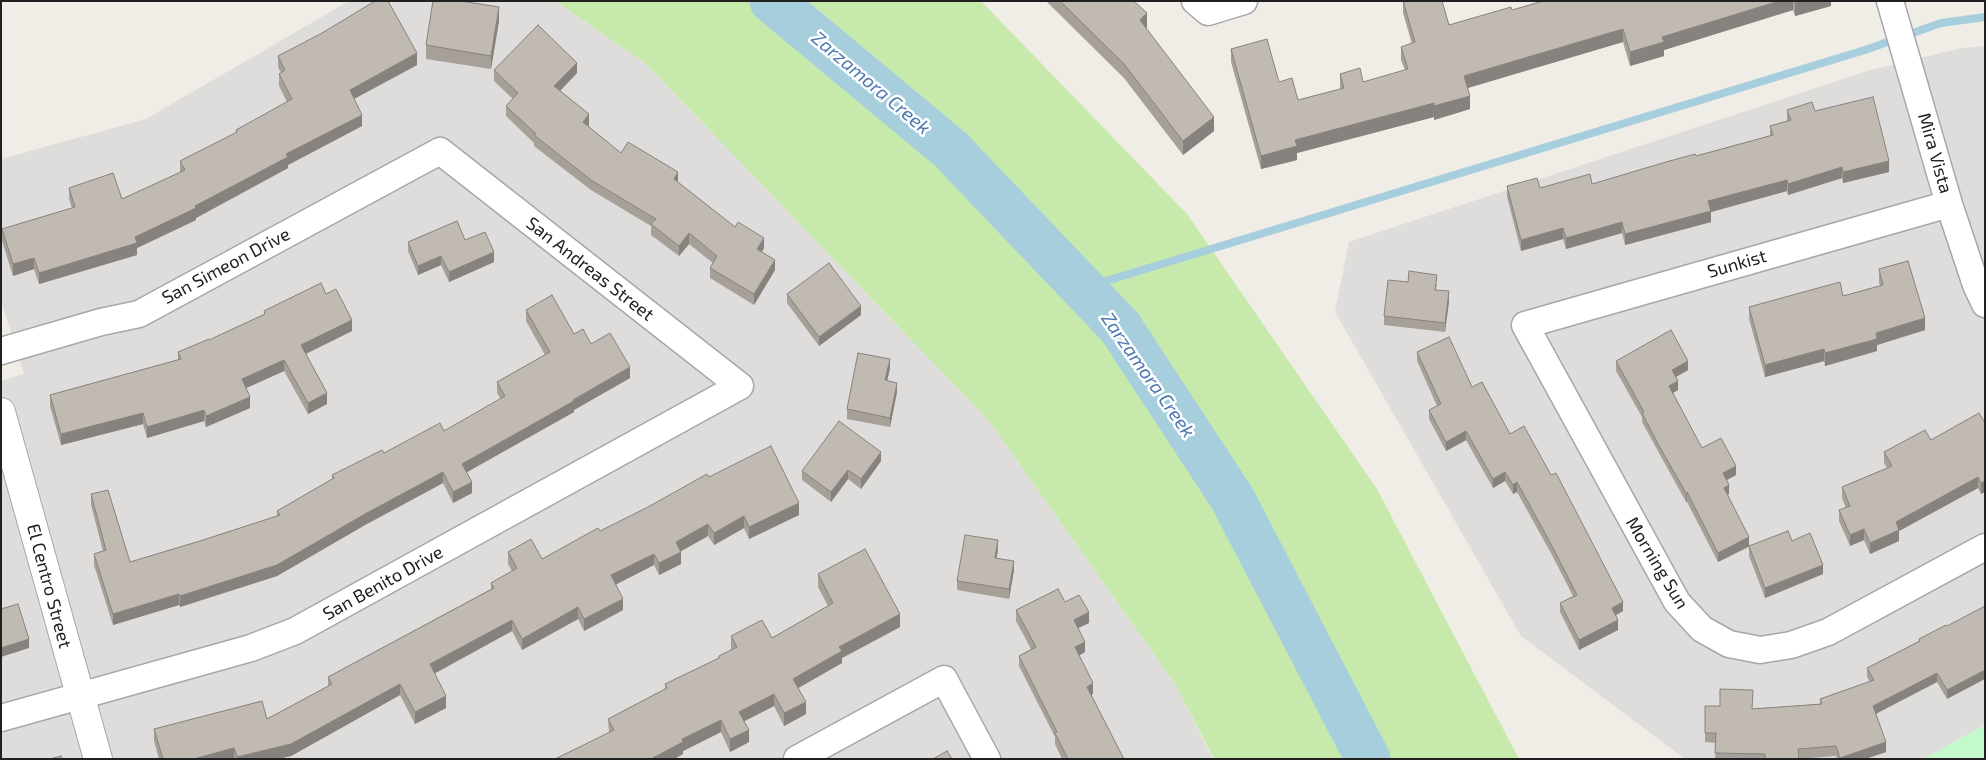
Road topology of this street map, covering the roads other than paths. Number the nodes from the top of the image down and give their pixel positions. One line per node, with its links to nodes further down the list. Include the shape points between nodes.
1 (1195, 1): 2 (street, via 1208,12)
2 (1244, 1)
3 (1893, 11): 5 (street, Mira Vista)
4 (440, 151): 8 (street, San Simeon Drive, via 138,314); 9 (street, San Andreas Street)
5 (1949, 204): 6 (street, Mira Vista); 7 (street, Sunkist)
6 (1985, 304)
7 (1525, 325): 11 (street, Morning Sun, via 1676,602 1702,629 1729,644 1760,650 1792,645 1828,632)
8 (1, 351)
9 (740, 386): 12 (street, San Benito Drive, via 296,631 250,648)
10 (1, 412): 12 (street, El Centro Street)
11 (1985, 547)
12 (79, 696): 13 (street, San Benito Drive); 14 (street, El Centro Street)
13 (1, 718)
14 (98, 759)
15 (797, 759): 16 (street, via 944,678)
16 (987, 759)

